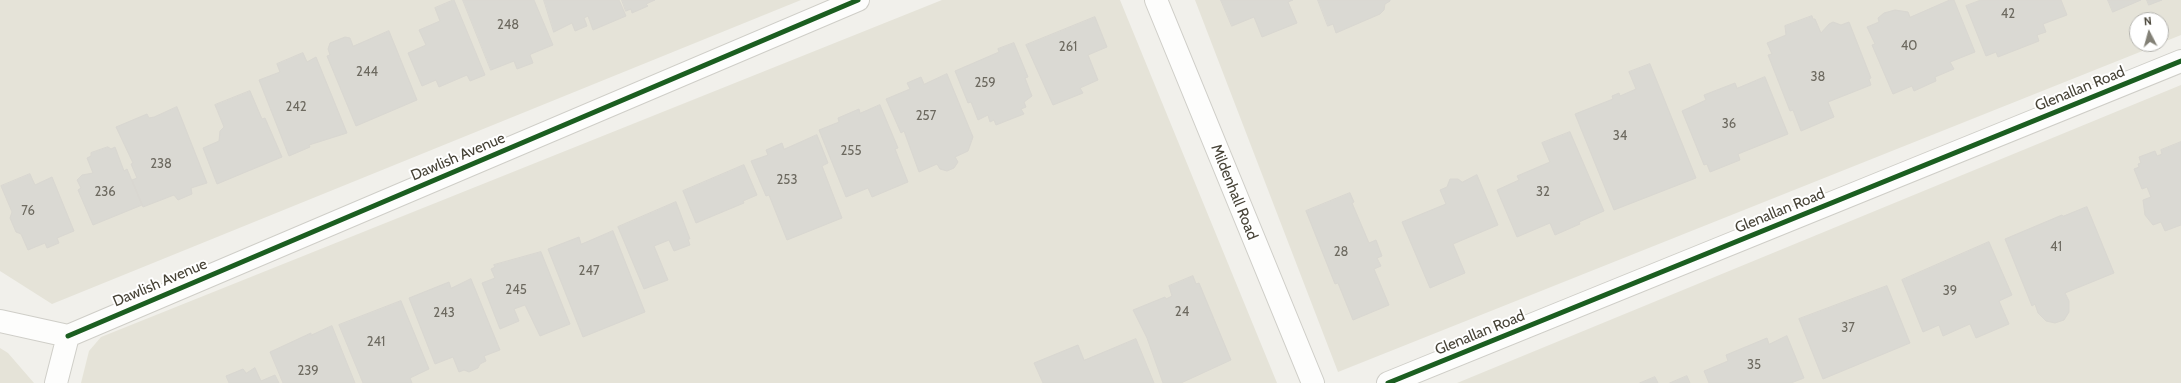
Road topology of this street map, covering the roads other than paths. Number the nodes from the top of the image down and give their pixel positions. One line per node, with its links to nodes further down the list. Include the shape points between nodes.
1 (858, 0): 5 (street, Dawlish Avenue)
2 (1156, 0): 7 (street, Mildenhall Road)
3 (2181, 61): 8 (street, Glenallan Road)
4 (0, 321): 5 (street)
5 (68, 336): 6 (street)
6 (56, 383)
7 (1313, 383)
8 (1388, 383)

